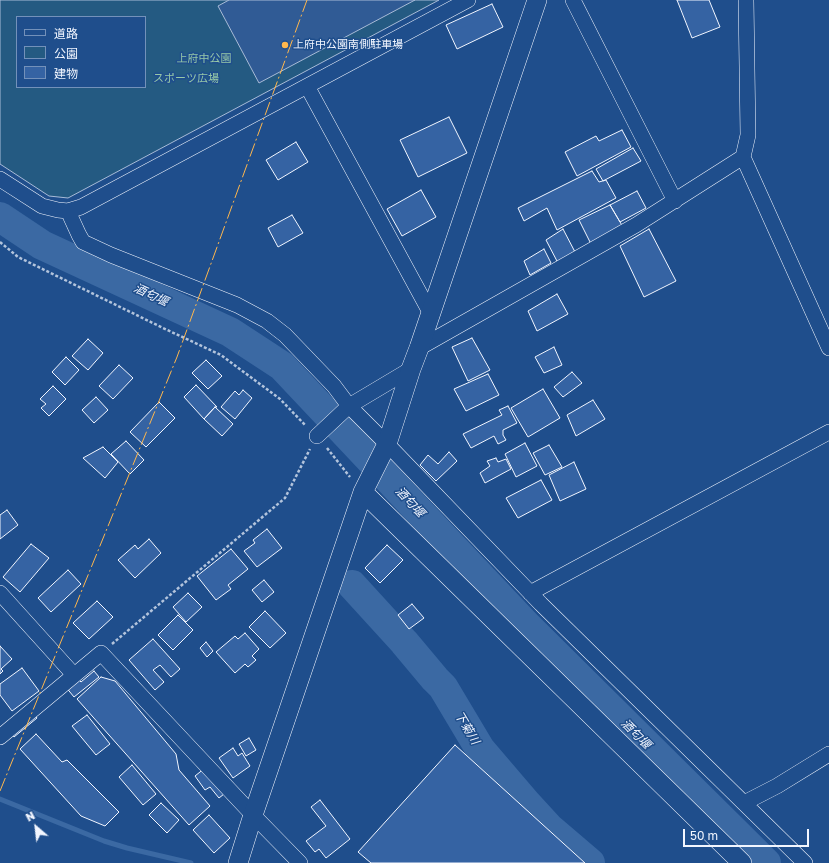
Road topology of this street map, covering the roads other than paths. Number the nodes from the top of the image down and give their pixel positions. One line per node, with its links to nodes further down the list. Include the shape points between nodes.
1 (468, 0): 5 (street)
2 (536, 0): 10 (street)
3 (573, 0): 8 (street)
4 (746, 0): 6 (street, via 748,135)
5 (307, 86): 9 (street, via 82,207); 10 (street)
6 (743, 157): 8 (street); 12 (street)
7 (0, 179): 9 (street, via 42,206)
8 (675, 201): 11 (street)
9 (68, 211): 14 (street, via 84,242 237,305 266,321 285,335 334,386)
10 (431, 314): 11 (street)
11 (419, 348): 13 (street)
12 (829, 348)
13 (410, 369): 14 (street); 17 (street)
14 (349, 406): 16 (street); 17 (street)
15 (829, 432): 20 (street)
16 (317, 436)
17 (387, 444): 18 (street); 20 (street)
18 (363, 491): 25 (street); 28 (street)
19 (0, 593): 21 (street)
20 (530, 593): 24 (street)
21 (74, 675): 22 (street); 25 (street, via 101,653)
22 (0, 736)
23 (829, 754): 24 (street, via 778,786)
24 (744, 803): 29 (street)
25 (253, 815): 26 (street); 27 (street)
26 (238, 863)
27 (300, 863)
28 (742, 863)
29 (806, 863)

